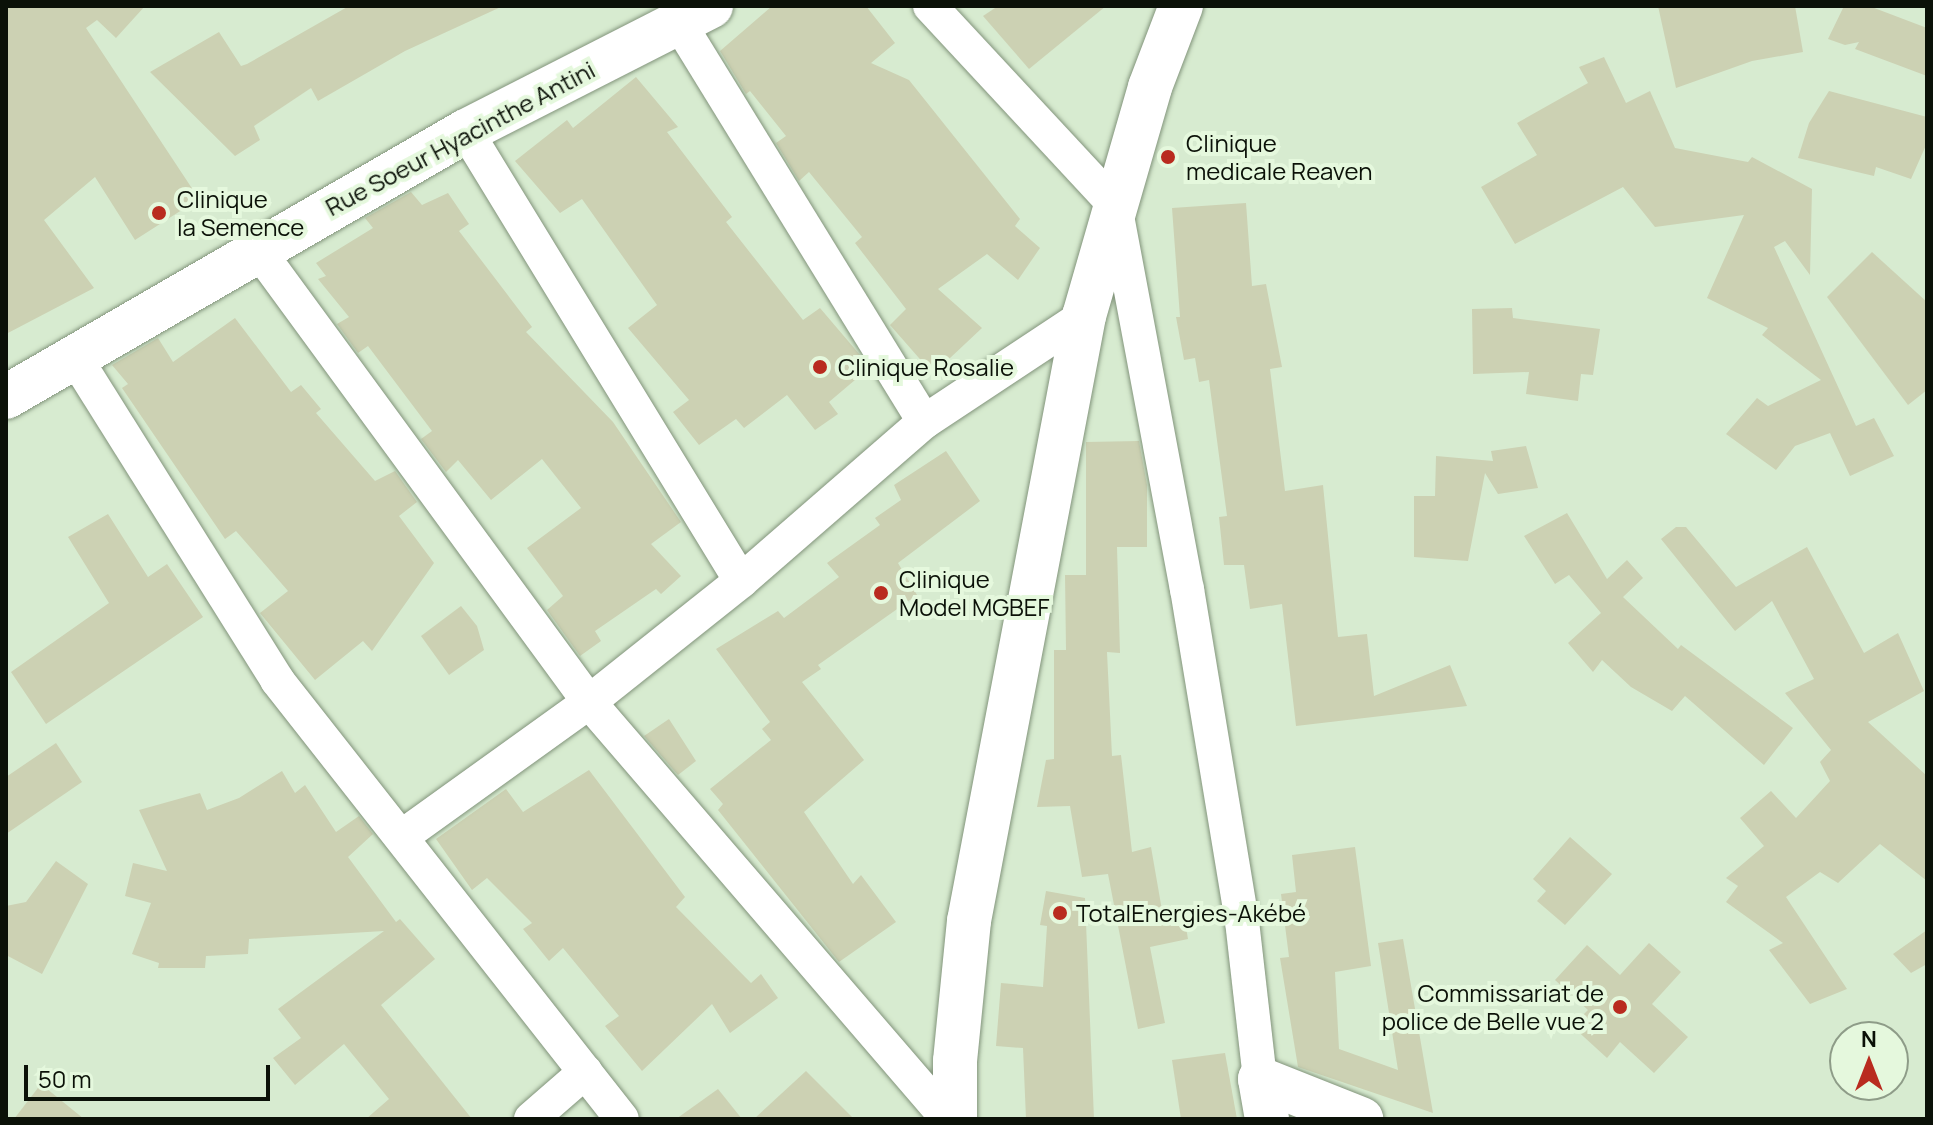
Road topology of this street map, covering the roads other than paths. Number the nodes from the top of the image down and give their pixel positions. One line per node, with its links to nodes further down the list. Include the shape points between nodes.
1 (930, 6): 5 (street)
2 (1181, 6): 5 (street)
3 (695, 14): 4 (street, Rue Soeur Hyacinthe Antini); 10 (street)
4 (466, 131): 6 (street, Rue Soeur Hyacinthe Antini); 11 (street)
5 (1115, 205): 7 (street); 15 (street, via 1192,618 1242,921)
6 (258, 250): 8 (street, Rue Soeur Hyacinthe Antini); 12 (street)
7 (1084, 316): 10 (street); 19 (street, via 969,921 955,1061)
8 (76, 359): 9 (street, Rue Soeur Hyacinthe Antini); 13 (street, via 277,680)
9 (6, 397)
10 (924, 422): 11 (street)
11 (741, 581): 12 (street)
12 (589, 702): 13 (street); 18 (street)
13 (404, 835): 14 (street)
14 (585, 1072): 16 (street); 17 (street)
15 (1264, 1099): 20 (street)
16 (531, 1119)
17 (622, 1119)
18 (948, 1119)
19 (955, 1119)
20 (1361, 1119)

